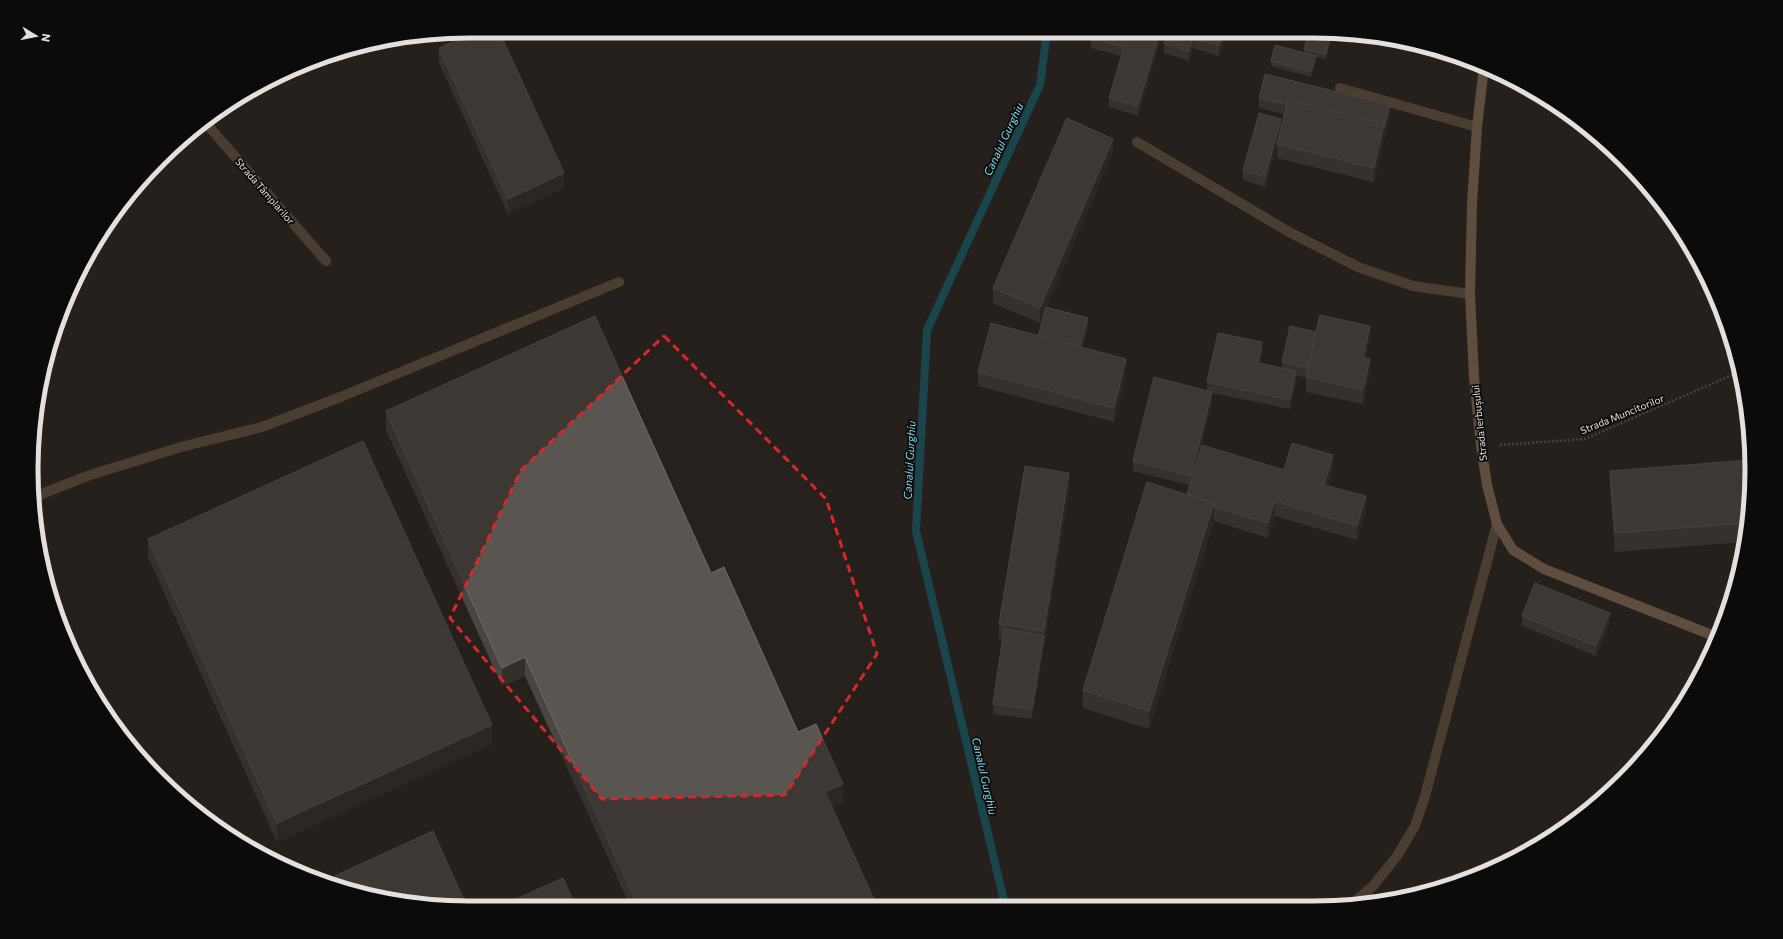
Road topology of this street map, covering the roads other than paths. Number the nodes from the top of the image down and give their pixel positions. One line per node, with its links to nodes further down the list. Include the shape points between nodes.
1 (1483, 73): 4 (main road, Strada Ierbușului)
2 (1340, 88): 4 (street)
3 (208, 126): 6 (street, Strada Tâmplarilor)
4 (1477, 127): 8 (main road, Strada Ierbușului)
5 (1137, 142): 8 (street, via 1289,232 1358,267 1413,286)
6 (326, 261)
7 (619, 282): 9 (street, via 262,427 90,475)
8 (1470, 294): 10 (main road, Strada Ierbușului, via 1474,377 1481,446)
9 (39, 495)
10 (1497, 524): 11 (main road, Strada Ierbușului, via 1512,550 1544,569); 12 (street, via 1415,826 1397,856 1373,886)
11 (1712, 635)
12 (1359, 898)

